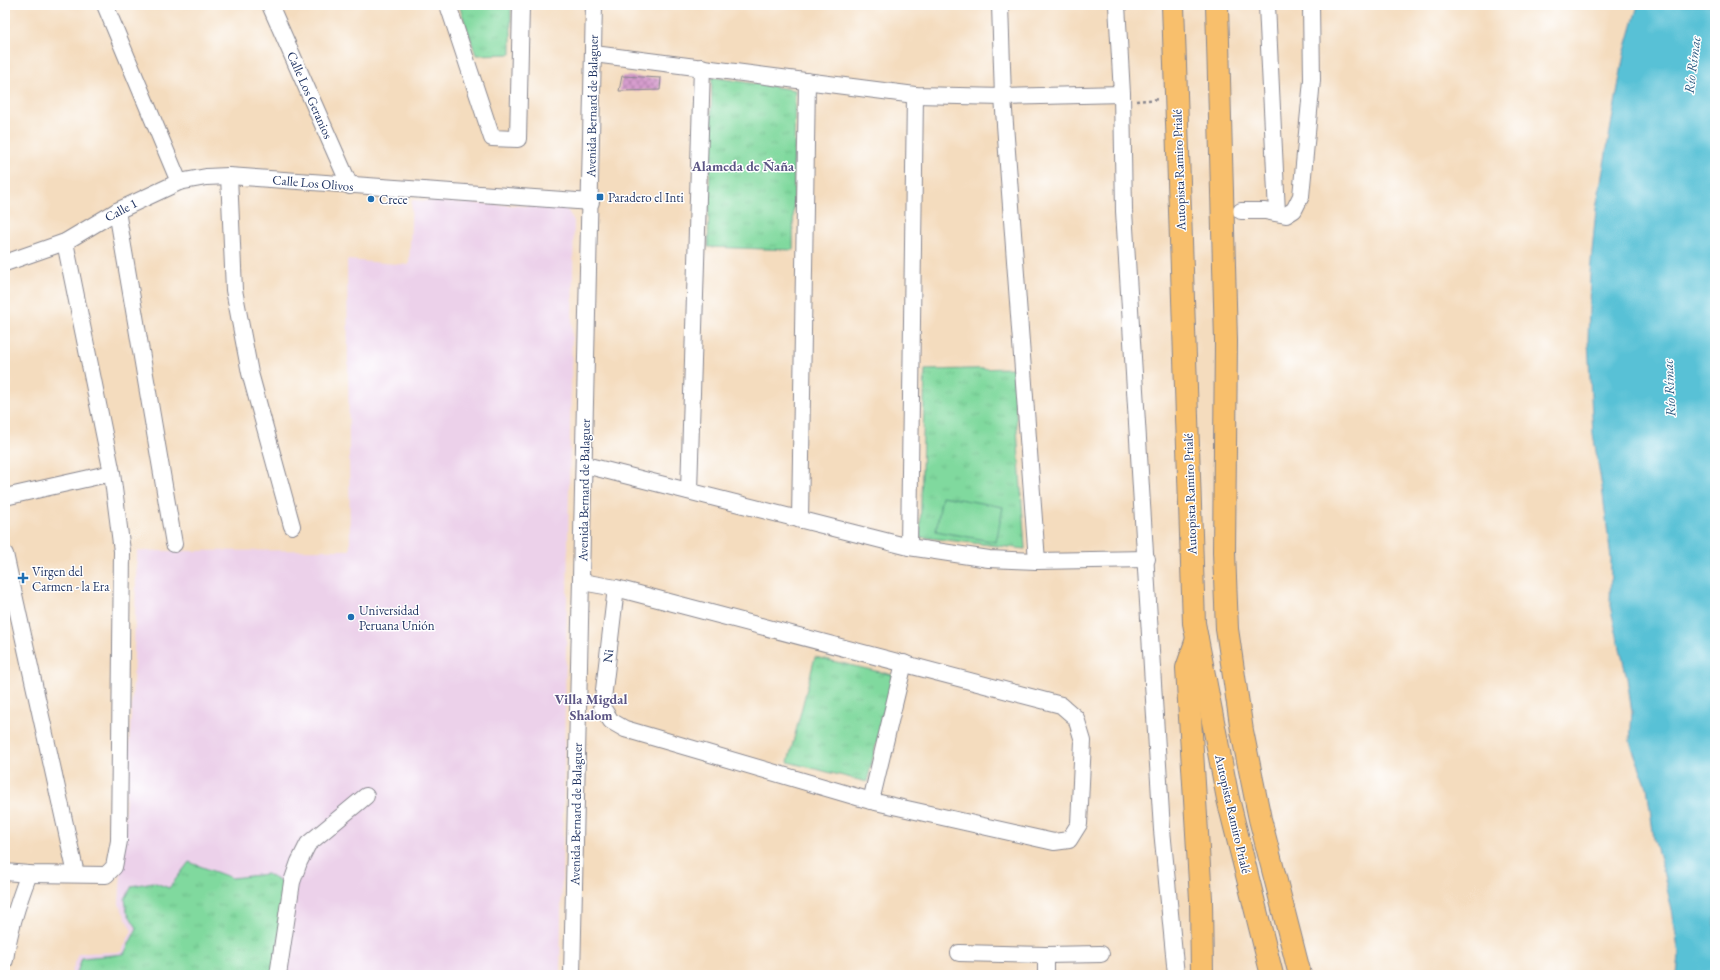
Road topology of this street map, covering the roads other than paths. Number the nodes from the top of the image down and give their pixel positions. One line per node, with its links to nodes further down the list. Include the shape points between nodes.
1 (105, 5): 19 (street)
2 (270, 5): 20 (street, Calle Los Geranios)
3 (448, 5): 4 (street, via 492,138 518,139)
4 (521, 5)
5 (594, 5): 12 (street, Avenida Bernard de Balaguer)
6 (1000, 5): 16 (street)
7 (1117, 5): 17 (street)
8 (1173, 5): 40 (highway, Autopista Ramiro Prialé, via 1194,616)
9 (1217, 5): 57 (highway, Autopista Ramiro Prialé, via 1226,341 1224,552 1227,629 1252,782)
10 (1266, 5): 24 (street)
11 (1311, 5): 24 (street, via 1312,80 1301,196 1294,210 1286,215)
12 (594, 54): 13 (street); 21 (street, Avenida Bernard de Balaguer)
13 (702, 68): 14 (street); 29 (street)
14 (807, 81): 15 (street); 31 (street)
15 (915, 95): 16 (street); 34 (street)
16 (1004, 97): 17 (street); 37 (street)
17 (1122, 98): 36 (street, via 1124,211)
18 (229, 176): 19 (street, Calle Los Olivos); 20 (street, Calle Los Olivos); 32 (street, via 234,290 250,373)
19 (178, 182): 22 (street, Calle 1)
20 (350, 186): 21 (street, Calle Los Olivos)
21 (591, 202): 27 (street, Avenida Bernard de Balaguer)
22 (117, 211): 25 (street, Calle 1); 33 (street)
23 (1241, 211): 24 (street)
24 (1277, 213)
25 (65, 242): 26 (street); 28 (street)
26 (5, 263)
27 (585, 465): 29 (street); 38 (street, Avenida Bernard de Balaguer)
28 (112, 473): 30 (street); 46 (street, via 122,550 119,840 114,866 106,875)
29 (689, 491): 31 (street)
30 (5, 497)
31 (800, 520): 34 (street)
32 (292, 526)
33 (174, 544)
34 (909, 547): 37 (street, via 989,559)
35 (5, 554): 46 (street)
36 (1147, 559): 37 (street); 54 (street, via 1162,830)
37 (1037, 561)
38 (582, 582): 39 (street); 52 (street, Avenida Bernard de Balaguer)
39 (616, 588): 41 (street); 43 (street, Ni, via 602,707 611,721 625,729)
40 (1197, 639): 55 (highway, via 1187,668 1201,899); 56 (highway, Autopista Ramiro Prialé, via 1228,799)
41 (904, 663): 43 (street); 43 (street, via 1061,705 1076,718 1083,740 1079,824 1069,840 1054,842)
42 (366, 796): 51 (street, via 308,844 299,862 292,882)
43 (872, 801)
44 (5, 872): 45 (street)
45 (29, 874): 46 (street); 50 (street, via 11,924)
46 (76, 874)
47 (959, 953): 49 (street)
48 (1101, 954): 49 (street)
49 (1046, 955): 53 (street)
50 (5, 960)
51 (278, 975)
52 (572, 975)
53 (1046, 975)
54 (1176, 975)
55 (1202, 975)
56 (1272, 975)
57 (1300, 975)

